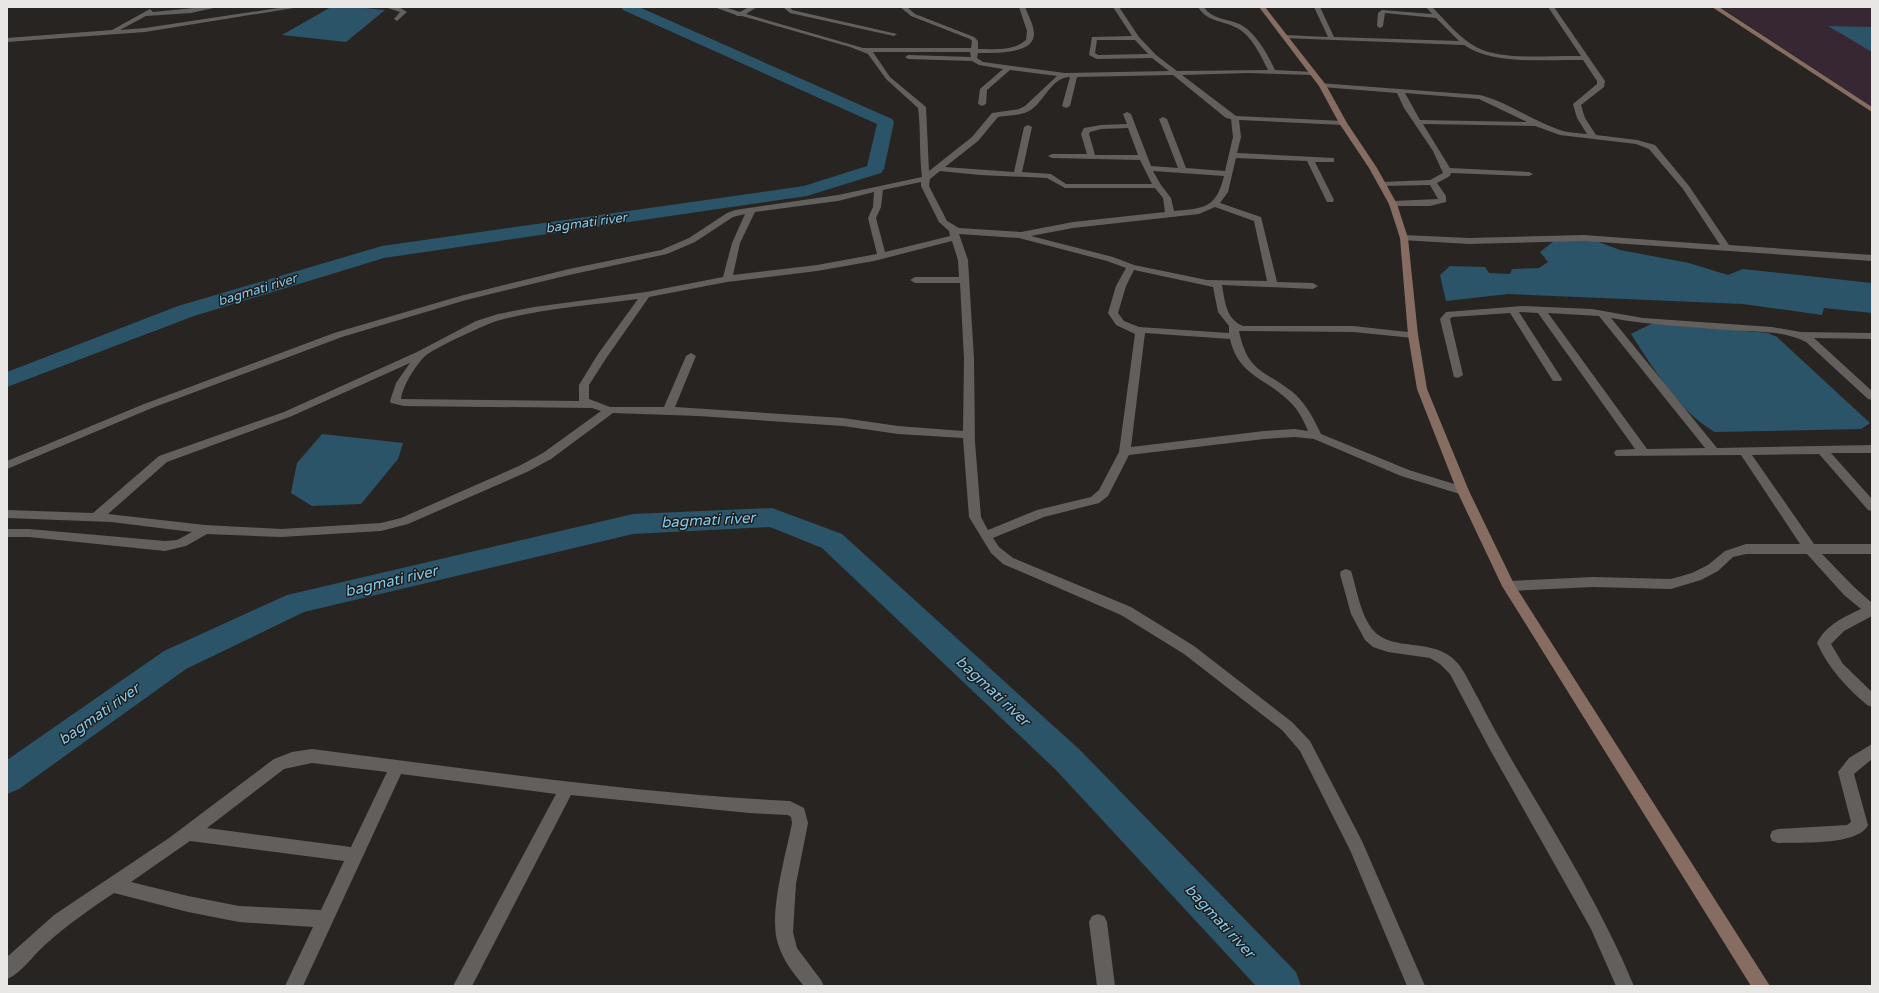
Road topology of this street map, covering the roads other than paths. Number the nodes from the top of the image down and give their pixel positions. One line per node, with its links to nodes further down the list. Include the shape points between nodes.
1 (155, 7): 17 (street)
2 (215, 7): 17 (street)
3 (292, 7): 22 (street)
4 (388, 7): 20 (street, via 403,10 404,14)
5 (717, 7): 18 (street)
6 (754, 7): 18 (street)
7 (786, 7): 23 (street, via 790,11)
8 (903, 7): 30 (street, via 913,15 968,35 975,42)
9 (1022, 7): 30 (street, via 1031,33 1030,41 1018,49)
10 (1116, 7): 25 (street)
11 (1201, 7): 36 (street, via 1208,15 1243,30)
12 (1262, 7): 24 (street)
13 (1317, 7): 26 (street)
14 (1430, 7): 19 (street)
15 (1551, 7): 33 (street)
16 (1716, 7): 44 (street)
17 (144, 14): 22 (street)
18 (739, 15): 29 (street)
19 (1438, 16): 21 (street, via 1382,11); 28 (street)
20 (397, 19)
21 (1380, 26)
22 (110, 32): 27 (street)
23 (894, 34)
24 (1285, 36): 26 (street); 38 (street)
25 (1137, 38): 31 (street); 31 (street, via 1094,38 1091,54 1097,57)
26 (1332, 39): 28 (street)
27 (7, 40)
28 (1466, 43): 33 (street, via 1476,49 1503,55)
29 (864, 50): 30 (street); 32 (street)
30 (973, 51): 34 (street)
31 (1154, 56): 37 (street)
32 (873, 58): 34 (street); 67 (street, via 888,78 922,107)
33 (1584, 58): 53 (street, via 1601,81 1601,85 1577,104 1581,118)
34 (974, 59): 35 (street, via 981,64)
35 (1007, 69): 39 (street); 42 (street, via 984,89)
36 (1272, 71): 37 (street); 38 (street)
37 (1175, 73): 39 (street); 46 (street)
38 (1312, 73): 40 (street)
39 (1069, 75): 43 (street); 60 (street, via 1056,79 1030,107 995,116 975,139)
40 (1322, 86): 41 (street); 49 (street)
41 (1400, 91): 48 (street); 50 (street, via 1486,99)
42 (982, 104)
43 (1066, 106)
44 (1872, 110)
45 (1127, 114): 51 (street)
46 (1235, 118): 49 (street); 54 (street, via 1237,137)
47 (1163, 119): 62 (street)
48 (1417, 122): 50 (street); 63 (street)
49 (1343, 124): 69 (street)
50 (1537, 124): 53 (street, via 1560,133)
51 (1132, 126): 56 (street, via 1087,130 1085,134); 57 (street)
52 (1028, 127): 66 (street)
53 (1594, 138): 80 (street, via 1637,142 1652,147 1686,188)
54 (1233, 155): 58 (street); 64 (street)
55 (1052, 156): 56 (street)
56 (1091, 156): 57 (street)
57 (1142, 158): 61 (street)
58 (1310, 159): 59 (street); 72 (street)
59 (1330, 160)
60 (937, 168): 66 (street); 67 (street)
61 (1148, 168): 62 (street); 70 (street)
62 (1183, 170): 64 (street)
63 (1447, 170): 65 (street); 68 (street, via 1447,174)
64 (1228, 174): 73 (street, via 1224,192)
65 (1528, 174)
66 (1016, 175): 70 (street, via 1054,177 1059,184 1065,186)
67 (926, 178): 71 (street); 77 (street, via 925,186 943,222)
68 (1432, 182): 69 (street); 74 (street, via 1443,200 1430,204)
69 (1382, 184): 74 (street)
70 (1157, 186): 76 (street, via 1167,198)
71 (879, 188): 75 (street, via 838,198); 81 (street, via 872,225)
72 (1330, 200)
73 (1214, 204): 76 (street, via 1200,211); 88 (street, via 1258,219)
74 (1393, 204): 79 (street)
75 (751, 210): 84 (street, via 736,243); 116 (street, via 730,215 692,240 664,252 463,298 338,335 148,406)
76 (1170, 215): 78 (street, via 1074,225)
77 (955, 234): 78 (street); 81 (street); 86 (street, via 963,260)
78 (1021, 235): 83 (street, via 1110,259)
79 (1404, 238): 80 (street, via 1469,241 1584,238); 96 (street)
80 (1726, 247): 82 (street)
81 (882, 256): 84 (street, via 817,268)
82 (1872, 258)
83 (1130, 267): 87 (street); 94 (street, via 1113,313 1120,322)
84 (727, 279): 90 (street)
85 (915, 280): 86 (street)
86 (964, 280): 107 (street)
87 (1210, 282): 88 (street); 95 (street, via 1217,285 1224,317)
88 (1273, 285): 89 (street)
89 (1313, 286)
90 (646, 295): 99 (street, via 498,317 480,323); 104 (street, via 584,385 583,400)
91 (1540, 309): 92 (street); 93 (street); 114 (street)
92 (1513, 310): 101 (street, via 1448,314 1445,319); 102 (street)
93 (1602, 313): 97 (street, via 1644,320 1772,330); 111 (street)
94 (1137, 330): 95 (street); 113 (street, via 1140,334)
95 (1234, 331): 96 (street, via 1353,329); 108 (street, via 1239,351 1252,371 1297,402 1304,410)
96 (1413, 335): 117 (street, via 1422,389)
97 (1801, 335): 98 (street); 103 (street, via 1810,340)
98 (1872, 336)
99 (421, 354): 104 (street, via 395,395 395,401); 120 (street, via 288,414 163,459)
100 (691, 356): 106 (street)
101 (1458, 375)
102 (1557, 379)
103 (1872, 397)
104 (592, 405): 105 (street)
105 (610, 410): 106 (street); 121 (street, via 547,456 523,469 404,521 381,527 281,533)
106 (668, 411): 107 (street, via 843,422 898,430)
107 (970, 435): 123 (street, via 975,517)
108 (1316, 436): 113 (street, via 1295,433 1264,435); 117 (street, via 1406,473)
109 (1872, 449): 110 (street)
110 (1822, 450): 112 (street); 118 (street)
111 (1714, 451): 112 (street); 114 (street)
112 (1744, 451): 124 (street)
113 (1125, 452): 123 (street, via 1104,493 1095,500 1041,513)
114 (1642, 452): 115 (street)
115 (1620, 453)
116 (7, 465)
117 (1463, 491): 127 (street)
118 (1872, 506)
119 (7, 514): 120 (street)
120 (95, 518): 121 (street)
121 (205, 529): 122 (street, via 176,546)
122 (7, 532)
123 (985, 536): 144 (street, via 995,550 1008,561 1126,611 1190,650 1287,726 1305,746 1356,846)
124 (1810, 549): 125 (street); 127 (street, via 1746,549 1729,554 1713,568 1696,577 1671,584 1593,582); 128 (street, via 1849,591)
125 (1872, 549)
126 (1346, 574): 145 (street, via 1363,625 1370,637 1383,645 1436,653 1447,660 1455,670 1597,923)
127 (1509, 586): 146 (street)
128 (1872, 611): 129 (street, via 1838,627 1824,643 1847,680)
129 (1872, 702)
130 (1872, 751): 134 (street, via 1846,772 1860,825 1849,832)
131 (397, 767): 132 (street); 133 (street, via 312,756 292,759 278,764); 135 (street)
132 (566, 788): 141 (street); 142 (street, via 790,808 798,813 800,823 783,926 785,941 793,958)
133 (187, 833): 135 (street); 136 (street)
134 (1778, 836)
135 (356, 855): 137 (street)
136 (113, 885): 137 (street, via 239,914); 139 (street, via 54,925)
137 (325, 919): 140 (street)
138 (1098, 922): 143 (street)
139 (7, 970)
140 (294, 986)
141 (462, 986)
142 (815, 986)
143 (1106, 986)
144 (1416, 986)
145 (1625, 986)
146 (1761, 986)

